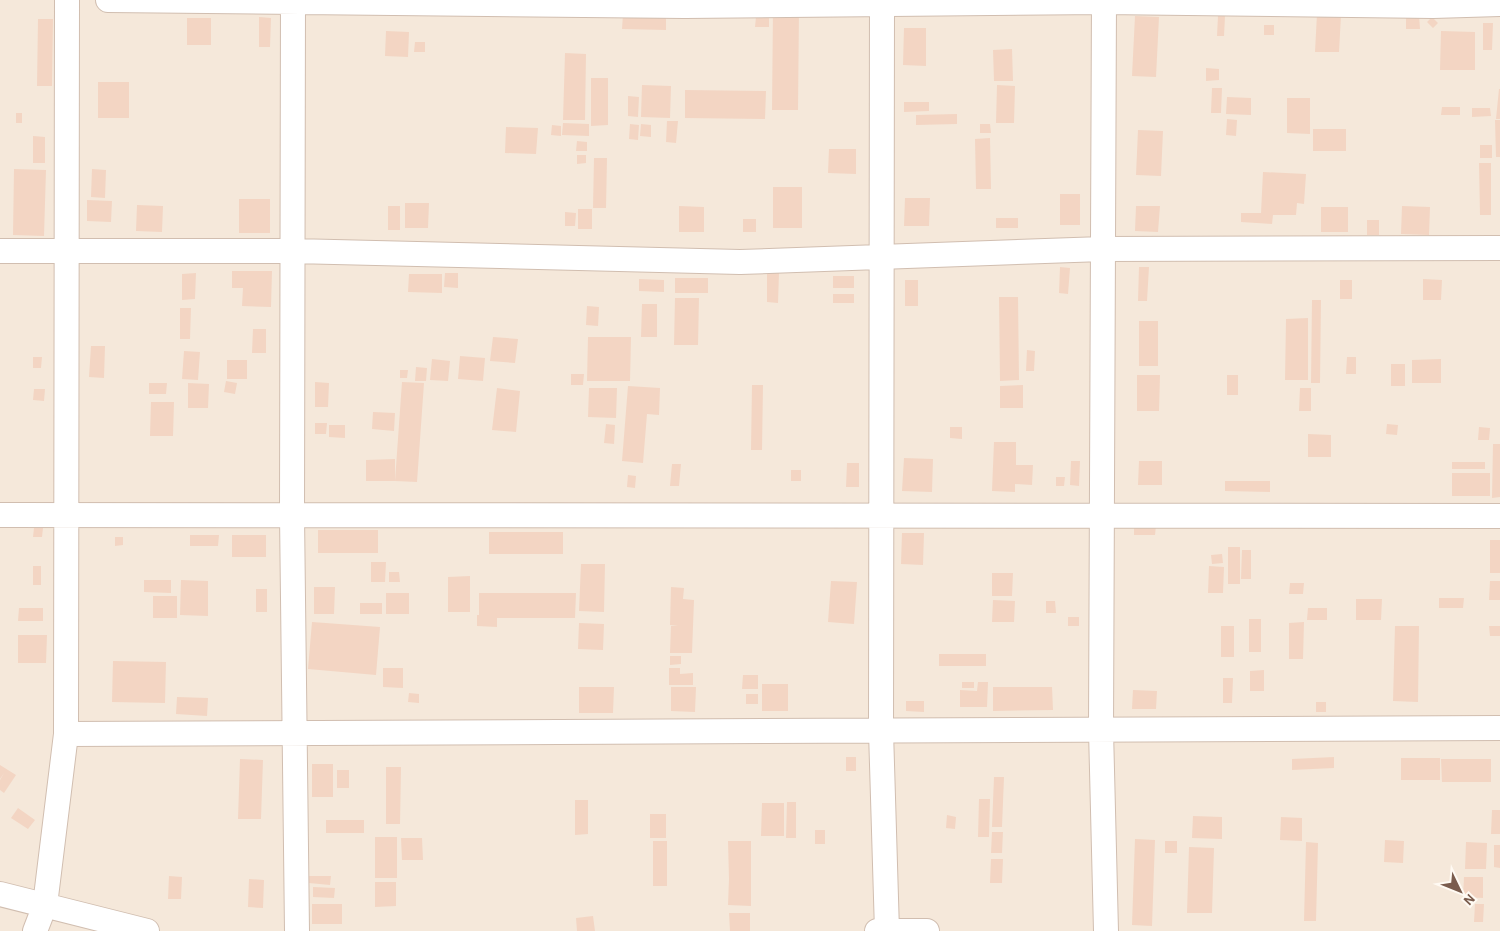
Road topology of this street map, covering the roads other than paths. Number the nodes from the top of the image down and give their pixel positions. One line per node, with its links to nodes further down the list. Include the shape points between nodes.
1 (67, 0): 9 (street)
2 (108, 0): 3 (street)
3 (294, 1): 5 (street, via 685,6); 10 (street)
4 (1104, 1): 5 (street); 6 (street, via 1433,6); 8 (street)
5 (882, 2): 12 (street)
6 (1500, 4)
7 (1500, 248): 8 (street)
8 (1103, 249): 12 (street); 17 (street)
9 (67, 251): 10 (street); 11 (street); 14 (street)
10 (293, 251): 12 (street, via 740,262); 15 (street)
11 (0, 252)
12 (882, 257): 16 (street)
13 (0, 515): 14 (street)
14 (66, 515): 15 (street); 23 (street)
15 (292, 515): 16 (street); 22 (street)
16 (881, 516): 17 (street); 21 (street)
17 (1101, 516): 18 (street); 20 (street)
18 (1500, 516)
19 (1500, 728): 20 (street)
20 (1101, 730): 21 (street); 31 (street)
21 (881, 731): 22 (street); 29 (street)
22 (295, 733): 23 (street); 28 (street)
23 (66, 734): 25 (street)
24 (0, 894): 25 (street)
25 (45, 905): 26 (street); 27 (street)
26 (35, 931)
27 (147, 931)
28 (297, 931)
29 (884, 931): 30 (street)
30 (927, 931)
31 (1106, 931)

